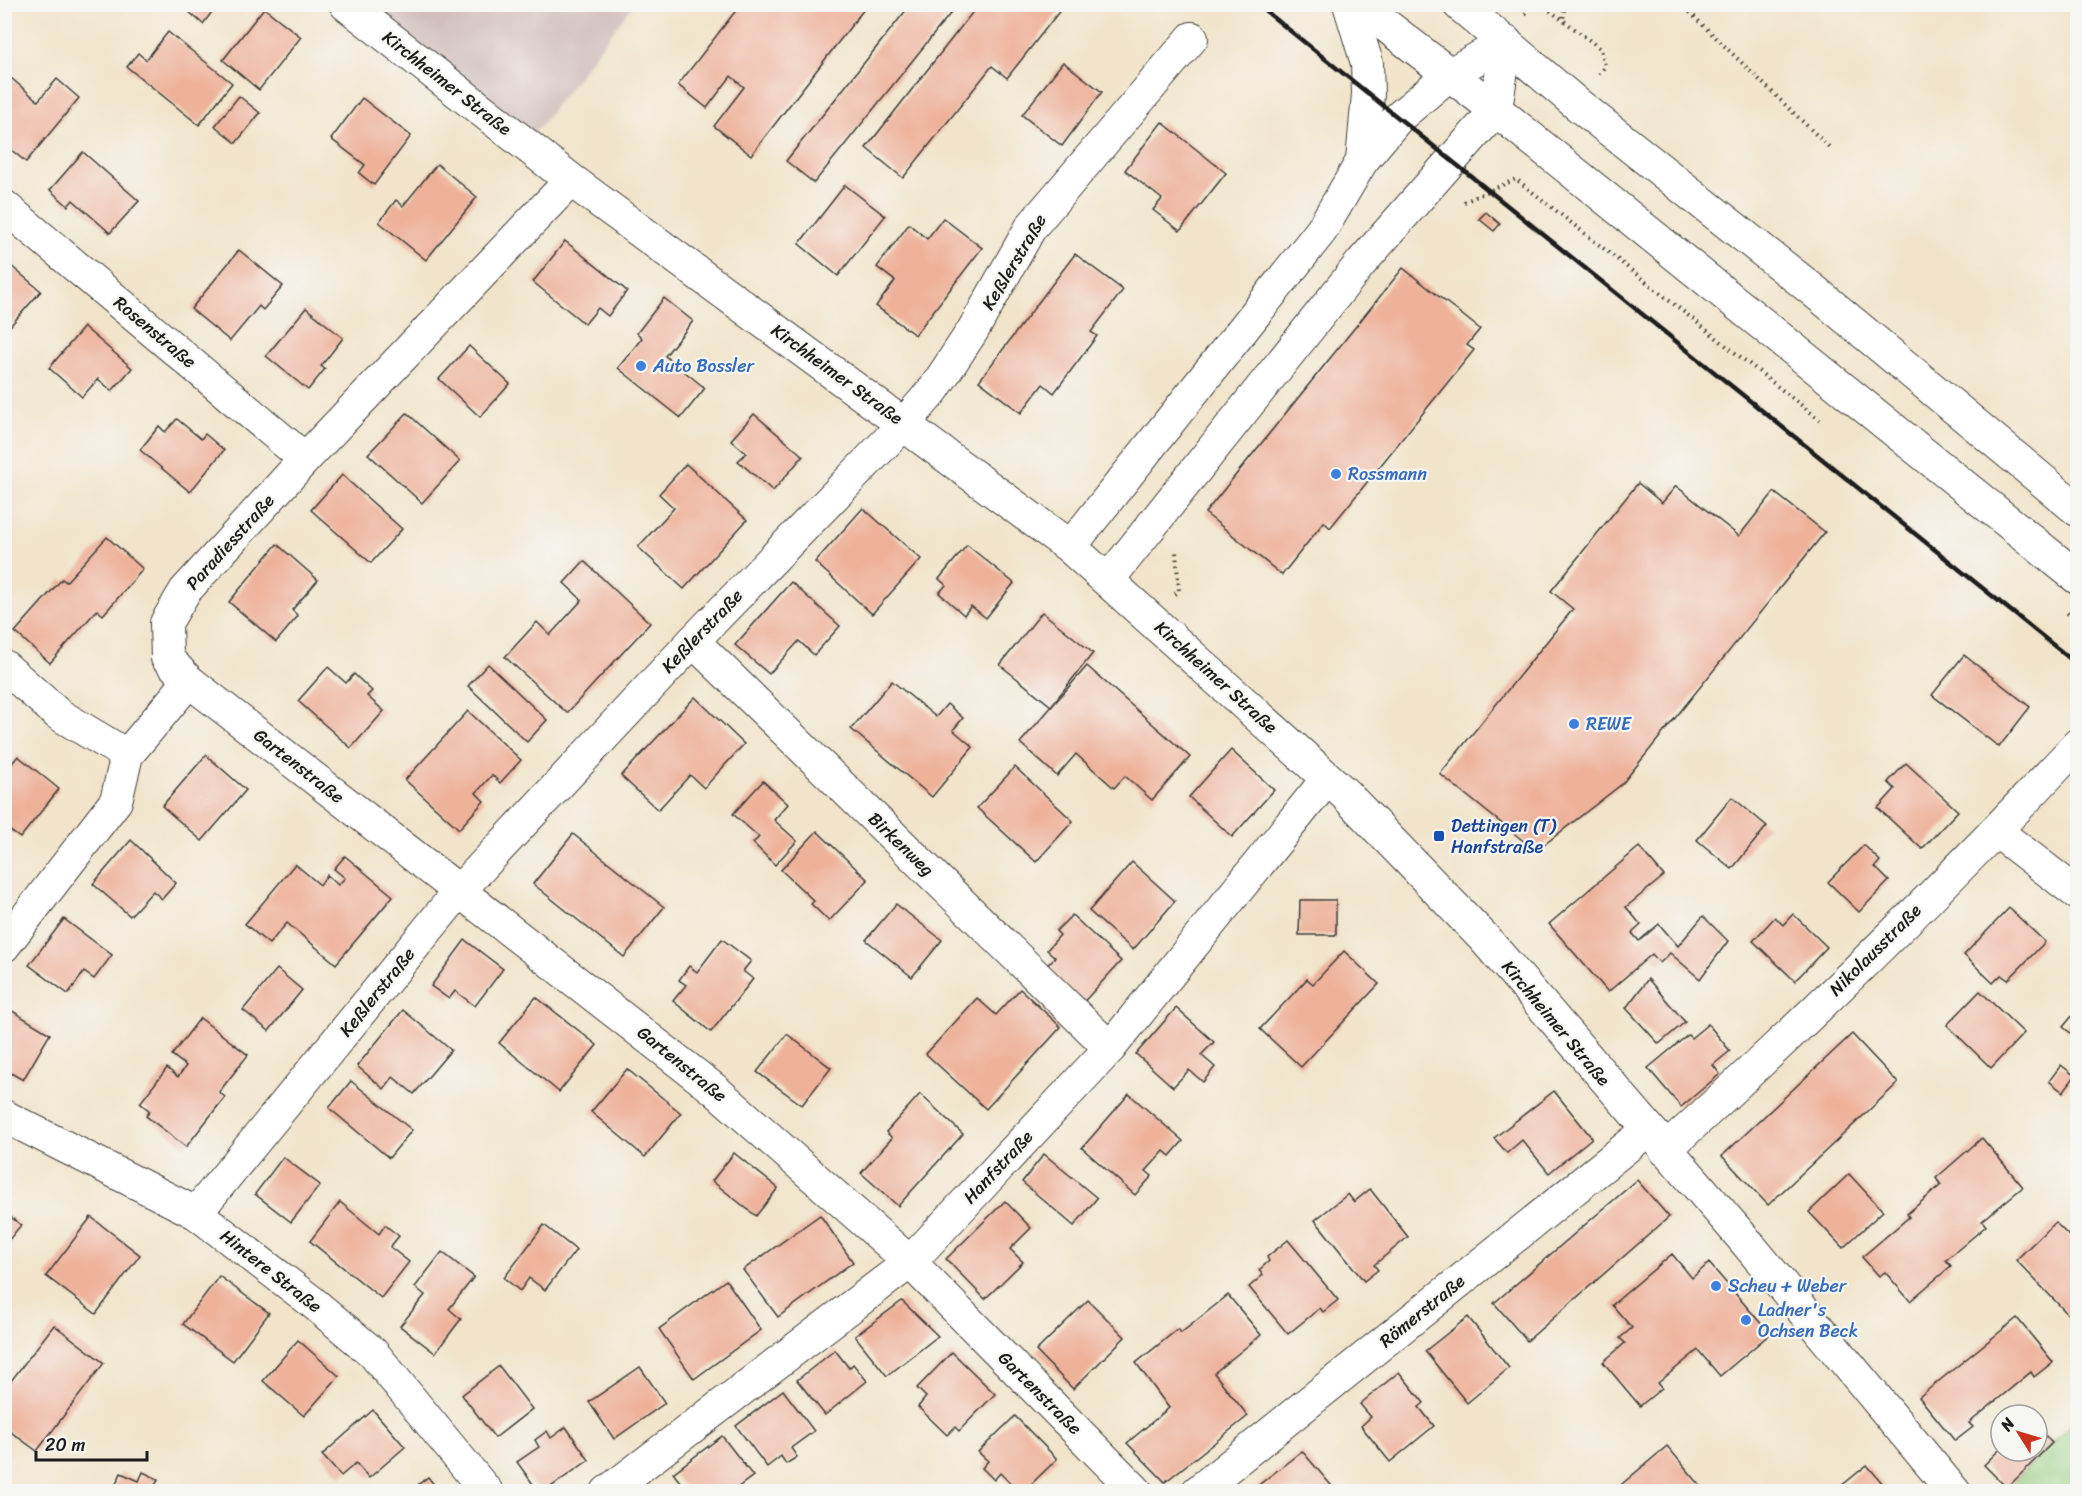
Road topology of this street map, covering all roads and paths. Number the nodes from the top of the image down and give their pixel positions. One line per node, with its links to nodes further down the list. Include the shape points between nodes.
1 (346, 4): 14 (street, Kirchheimer Straße)
2 (1349, 4): 13 (street, via 1367,63)
3 (1358, 4): 10 (street)
4 (1459, 4): 9 (street)
5 (1540, 4): 7 (path)
6 (1681, 4): 12 (path)
7 (1563, 20)
8 (1192, 38): 17 (street, Keßlerstraße, via 1031,227 973,330 934,389)
9 (1506, 42): 10 (street); 11 (street); 20 (street, via 1577,104 1814,291)
10 (1449, 74): 11 (street); 13 (street, via 1398,118)
11 (1496, 110): 23 (street); 24 (street, via 1361,263)
12 (1830, 148)
13 (1362, 160): 22 (street, via 1321,231)
14 (571, 180): 17 (street, Kirchheimer Straße); 19 (street, Paradiesstraße)
15 (4, 206): 19 (street, Rosenstraße)
16 (1454, 206): 18 (path, via 1516,179)
17 (905, 423): 22 (street, Kirchheimer Straße); 28 (street, Keßlerstraße)
18 (1825, 424)
19 (305, 459): 30 (street, Paradiesstraße, via 185,591 166,623 167,658)
20 (2078, 510)
21 (1181, 542): 26 (path, via 1176,551 1179,591)
22 (1070, 547): 24 (street, Kirchheimer Straße)
23 (2078, 578)
24 (1108, 580): 26 (street, Kirchheimer Straße)
25 (2059, 606): 27 (path)
26 (1153, 619): 33 (street, Kirchheimer Straße)
27 (2078, 621)
28 (693, 641): 35 (street, Keßlerstraße); 38 (street, Birkenweg)
29 (4, 666): 32 (street, via 58,714)
30 (189, 681): 32 (street); 35 (street, Gartenstraße)
31 (2078, 744): 34 (street, Nikolausstraße)
32 (127, 755): 37 (street, via 116,801)
33 (1327, 779): 38 (street, Hanfstraße); 40 (street, Kirchheimer Straße, via 1484,938)
34 (1996, 831): 36 (street); 40 (street, Nikolausstraße, via 1739,1084)
35 (460, 890): 41 (street, Keßlerstraße); 42 (street, Gartenstraße, via 714,1089)
36 (2078, 894)
37 (4, 946)
38 (1110, 1048): 42 (street, Hanfstraße)
39 (4, 1116): 41 (street, Hintere Straße)
40 (1656, 1140): 46 (street, Römerstraße); 47 (street, Kirchheimer Straße)
41 (196, 1213): 43 (street, Hintere Straße, via 374,1353)
42 (910, 1262): 44 (street, Hanfstraße); 45 (street, Gartenstraße)
43 (487, 1491)
44 (607, 1491)
45 (1137, 1491)
46 (1197, 1491)
47 (1954, 1491)

